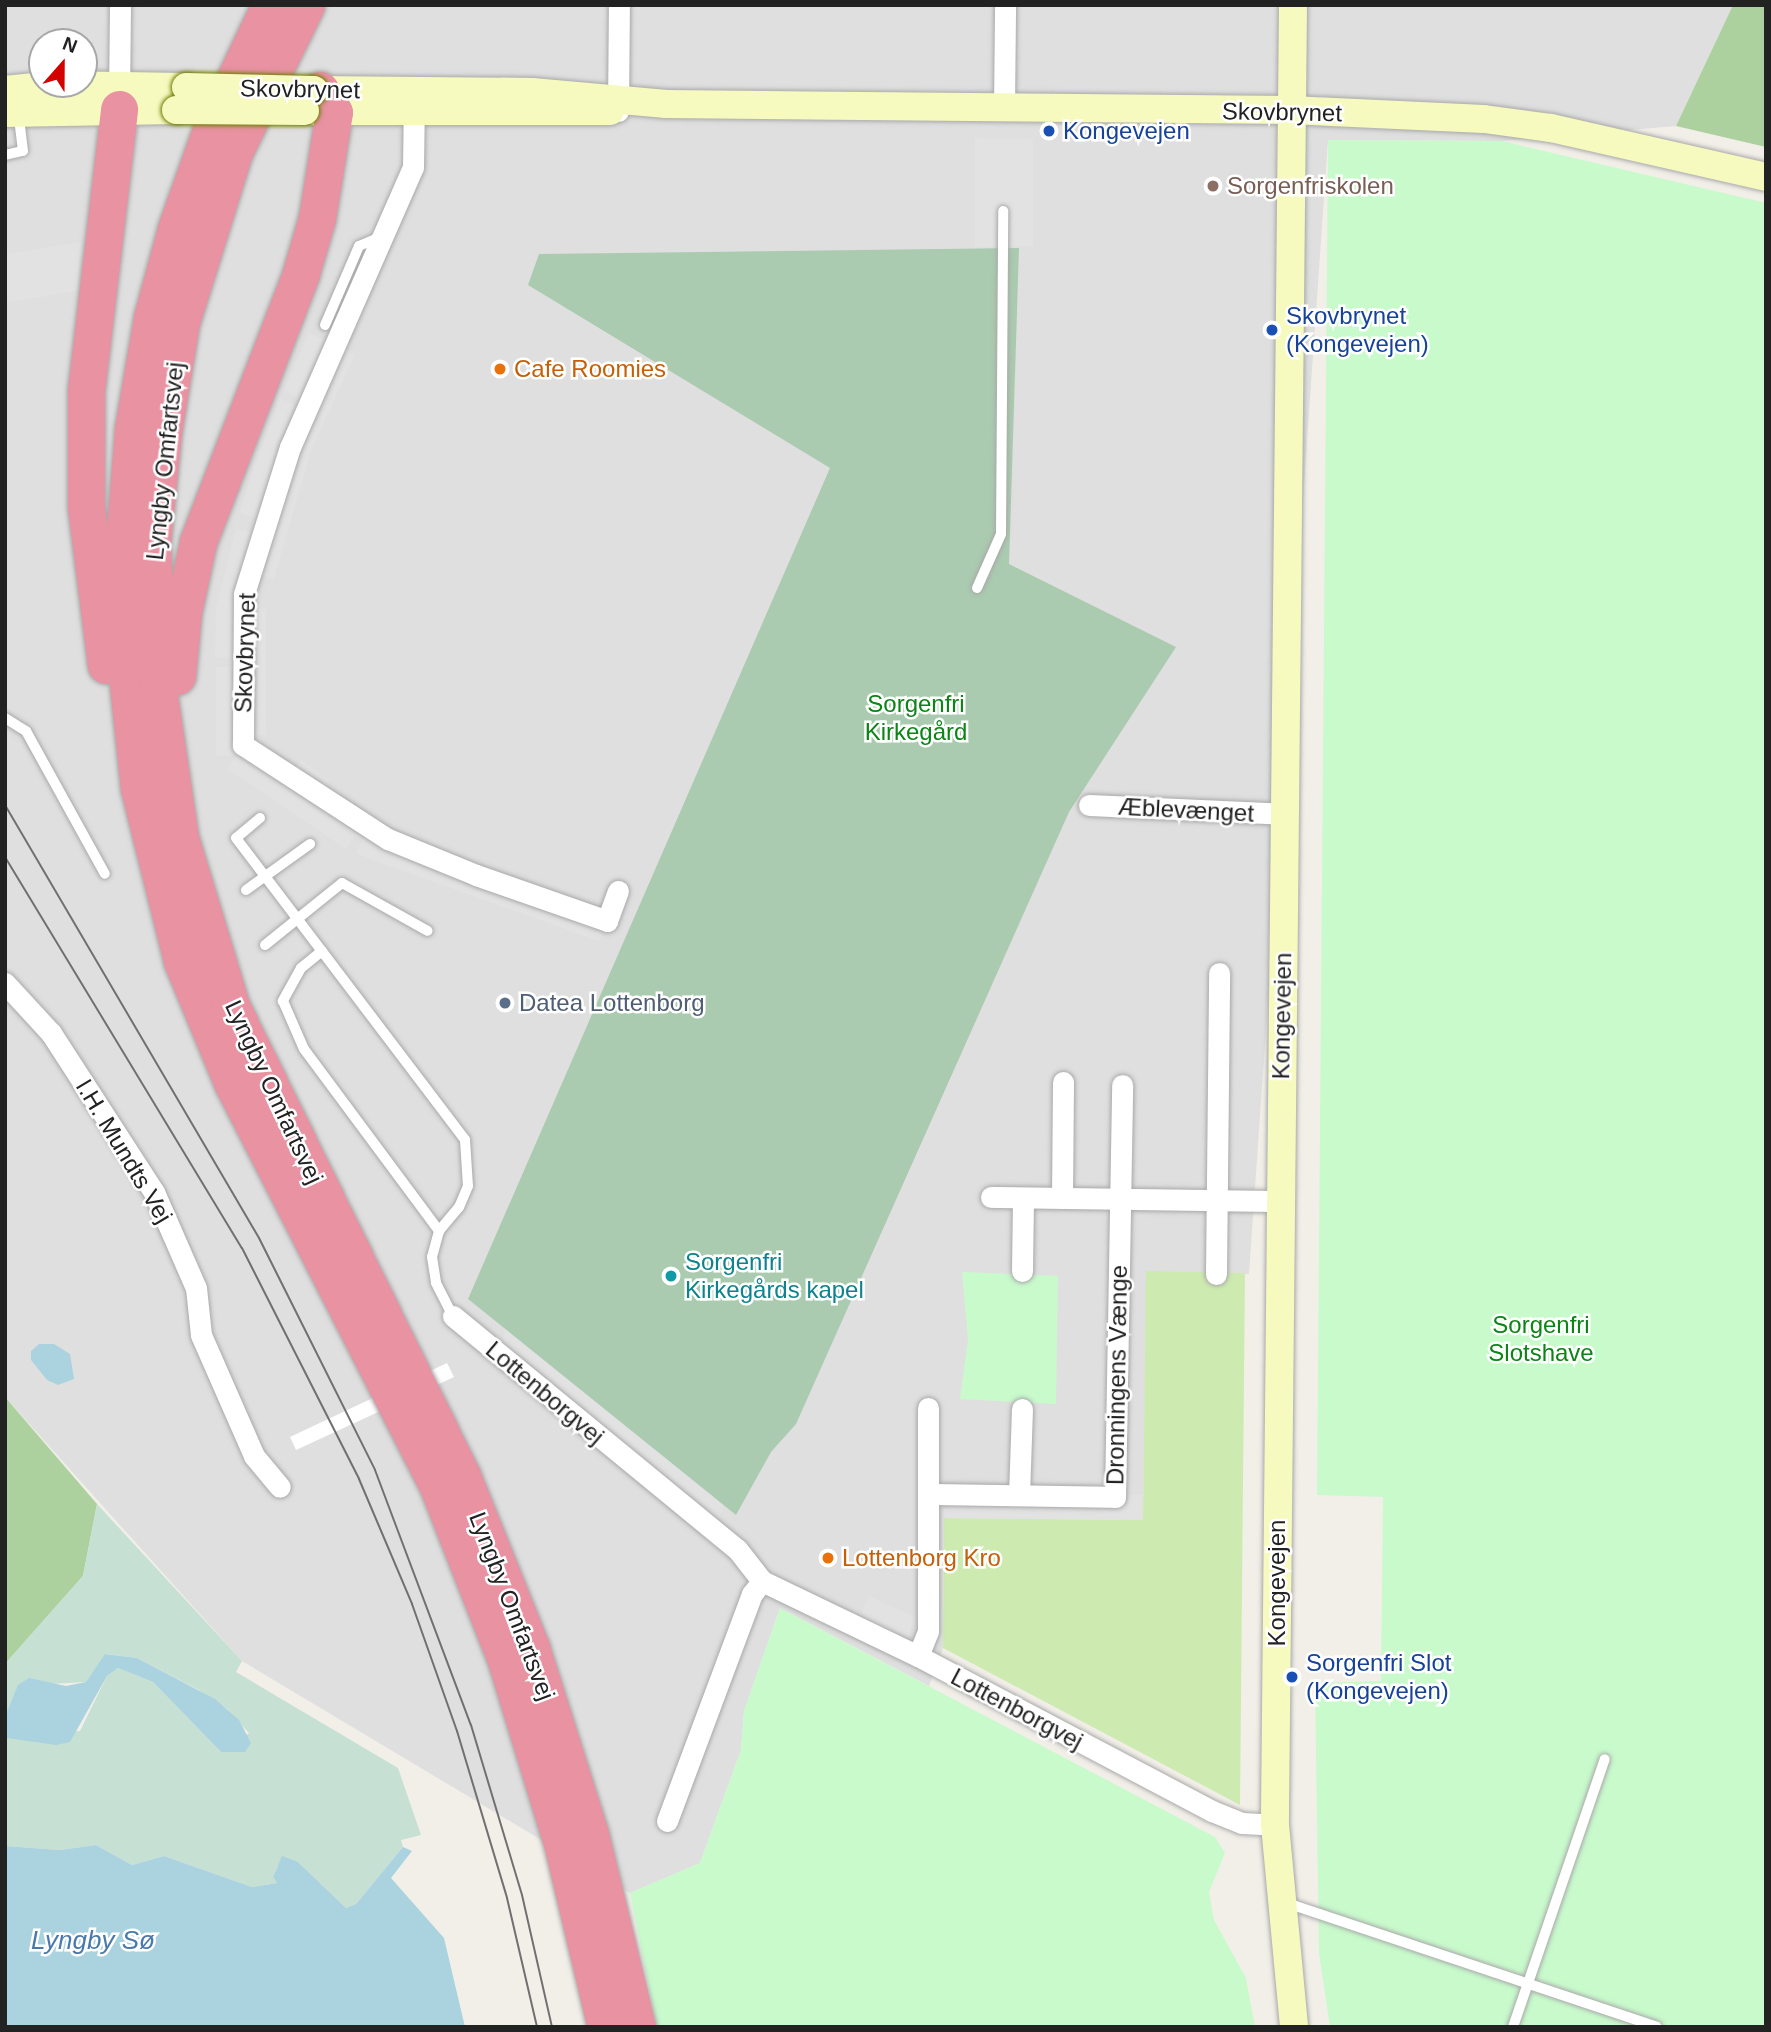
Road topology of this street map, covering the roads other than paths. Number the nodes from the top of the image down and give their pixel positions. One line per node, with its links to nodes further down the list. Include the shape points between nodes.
1 (120, 5): 7 (street)
2 (270, 5): 21 (highway, Lyngby Omfartsvej, via 211,130 176,229 152,318 133,429 124,544 127,665)
3 (306, 5): 25 (highway, Lyngby Omfartsvej, via 234,152 181,322 163,432 152,543 158,689)
4 (618, 5): 10 (street)
5 (1004, 5): 12 (street)
6 (1293, 5): 13 (street, Kongevejen)
7 (119, 97): 8 (street, Skovbrynet, bridge); 11 (street, Skovbrynet); 21 (highway, via 86,391 86,506 109,690)
8 (318, 100): 9 (street, Skovbrynet); 25 (highway, via 319,206 301,273 198,542 183,612 177,682)
9 (414, 102): 10 (street, Skovbrynet); 17 (street, Skovbrynet, via 412,167)
10 (618, 104): 12 (street, Skovbrynet)
11 (10, 105): 14 (lane, via 23,151)
12 (1004, 108): 13 (street, Skovbrynet)
13 (1291, 110): 15 (street, Skovbrynet, via 1484,119 1551,128); 23 (street, Kongevejen)
14 (5, 155)
15 (1766, 177)
16 (1003, 211): 19 (lane, via 1001,534)
17 (386, 235): 18 (lane, via 359,246); 30 (street, Skovbrynet, via 290,447 244,594 243,745 388,839 476,875 607,921)
18 (325, 325)
19 (977, 588)
20 (5, 718): 27 (lane, via 26,731)
21 (139, 788): 62 (highway, Lyngby Omfartsvej, via 183,961 232,1082 439,1489 506,1660 564,1847)
22 (1088, 805): 23 (street, Æblevænget)
23 (1284, 814): 44 (street, Kongevejen)
24 (260, 818): 28 (lane, via 236,838)
25 (180, 838): 63 (highway, Lyngby Omfartsvej, via 231,1006 462,1476 531,1648 590,1834)
26 (310, 844): 28 (lane)
27 (105, 874)
28 (265, 876): 29 (lane); 31 (lane)
29 (246, 890)
30 (618, 891)
31 (298, 919): 32 (lane, via 342,883); 33 (lane); 34 (lane)
32 (428, 931)
33 (265, 945)
34 (321, 951): 45 (lane, via 465,1140 467,1186 459,1207); 45 (lane, via 301,968 283,1001 304,1049)
35 (1219, 973): 43 (street)
36 (5, 983): 51 (street, I.H. Mundts Vej, via 51,1033 153,1192 196,1288 201,1335 254,1456)
37 (1063, 1082): 41 (street)
38 (1122, 1085): 42 (street, Dronningens Vænge)
39 (991, 1197): 40 (street)
40 (1023, 1198): 41 (street); 46 (street)
41 (1062, 1198): 42 (street)
42 (1120, 1199): 43 (street); 53 (street, Dronningens Vænge, via 1115,1497)
43 (1217, 1200): 44 (street); 47 (street)
44 (1280, 1201): 58 (street, Kongevejen)
45 (439, 1231): 48 (lane, via 432,1257 436,1283)
46 (1022, 1271)
47 (1216, 1274)
48 (453, 1316): 54 (street, Lottenborgvej, via 737,1549)
49 (928, 1408): 52 (street)
50 (1022, 1409): 53 (street)
51 (280, 1487)
52 (928, 1494): 53 (street, Dronningens Vænge); 55 (street, via 928,1631)
53 (1019, 1495)
54 (762, 1581): 55 (street, Lottenborgvej); 57 (street, via 752,1594)
55 (918, 1656): 58 (street, Lottenborgvej, via 1212,1811 1242,1823)
56 (1605, 1759): 60 (lane)
57 (667, 1821)
58 (1275, 1825): 59 (street, Kongevejen)
59 (1280, 1901): 60 (lane); 64 (street, Kongevejen)
60 (1528, 1984): 61 (lane); 66 (lane)
61 (1514, 2024): 65 (lane)
62 (606, 2027)
63 (637, 2027)
64 (1294, 2027)
65 (1528, 2027)
66 (1657, 2027)

